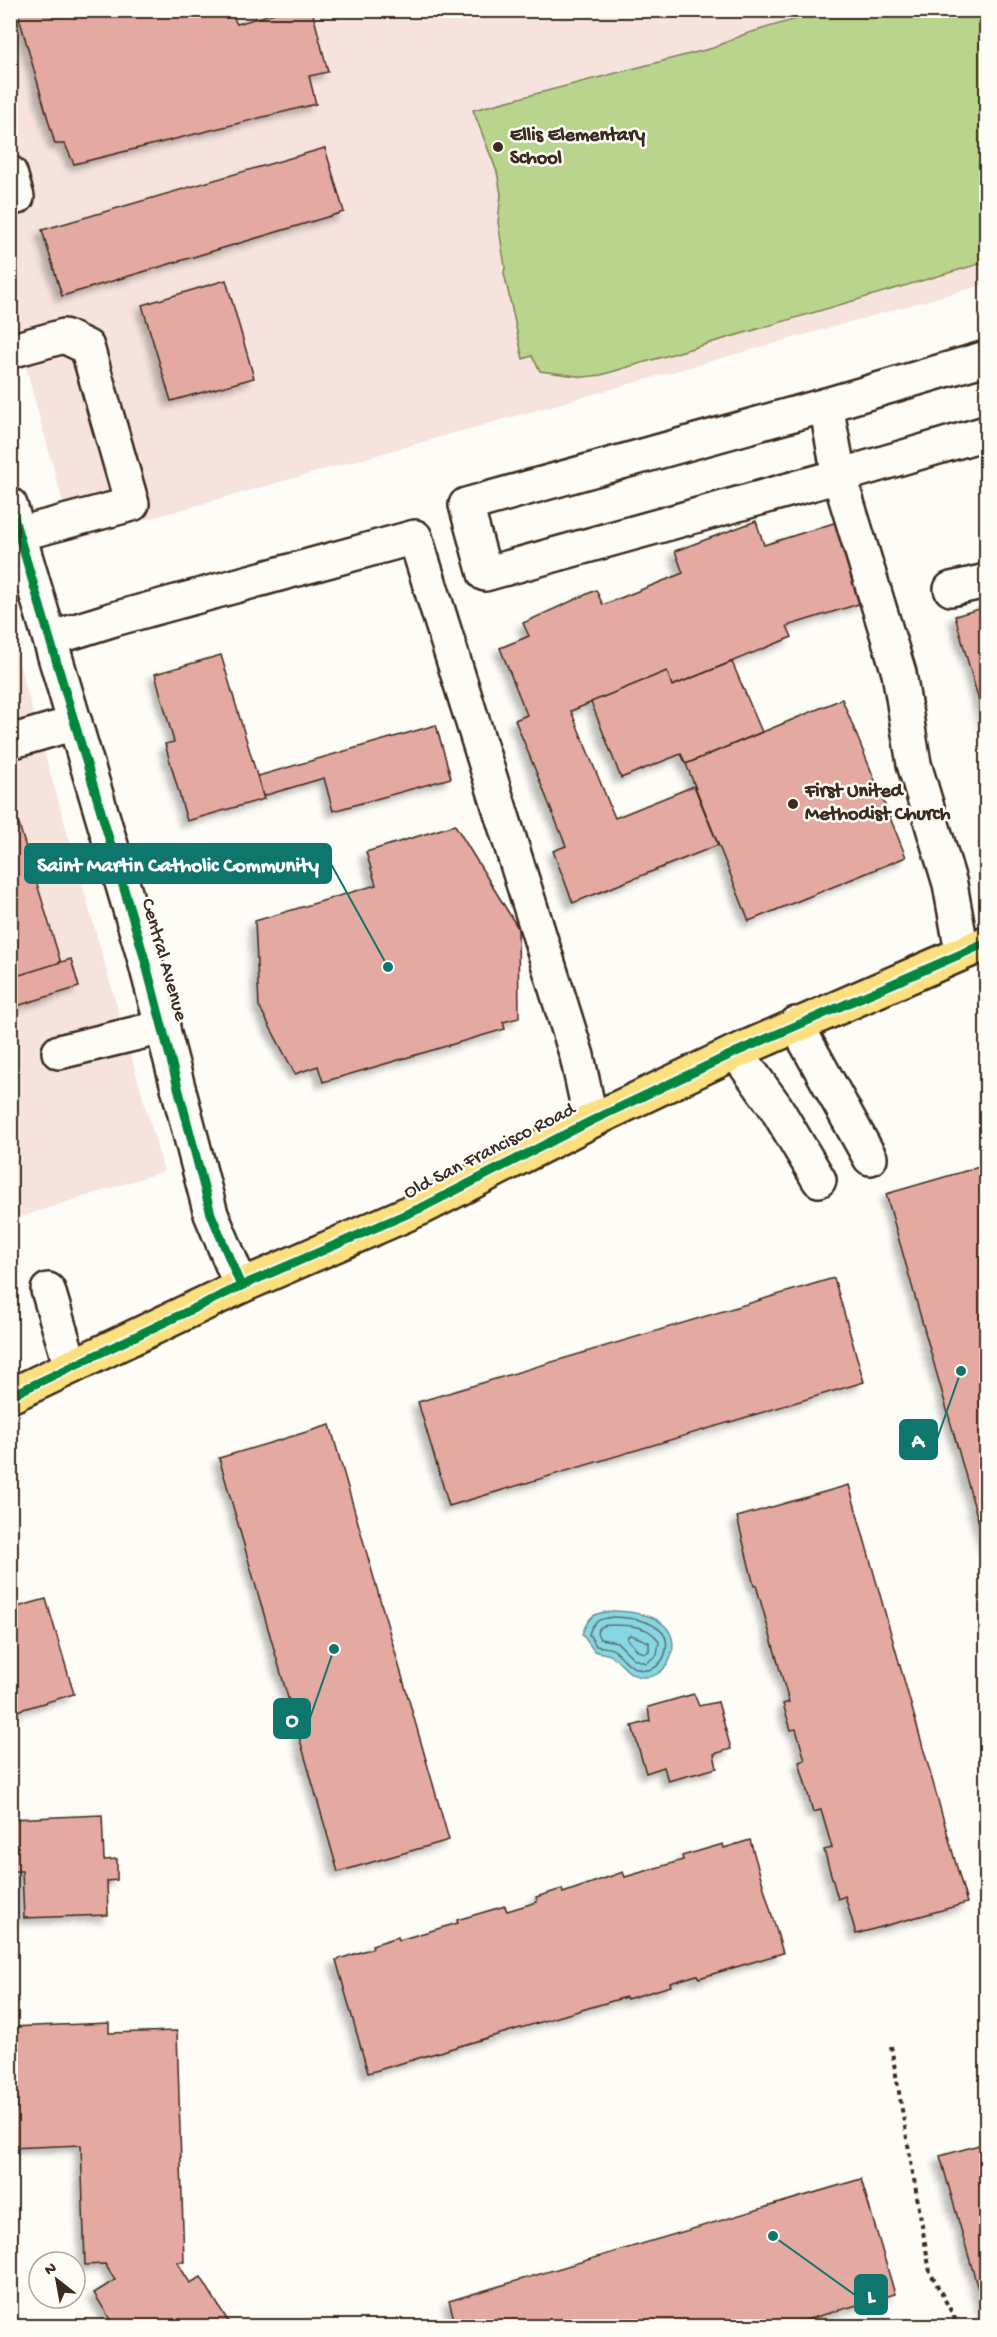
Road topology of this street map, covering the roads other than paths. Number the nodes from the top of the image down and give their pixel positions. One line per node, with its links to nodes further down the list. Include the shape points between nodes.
1 (10, 173): 2 (street, via 17,197)
2 (10, 199)
3 (10, 351): 8 (street, via 64,336 87,347 132,504)
4 (987, 358): 5 (street)
5 (826, 405): 7 (street); 7 (street, via 466,505 485,574)
6 (987, 433): 7 (street)
7 (839, 476): 14 (street, via 899,673 914,764)
8 (15, 520): 11 (street, Central Avenue)
9 (987, 581): 10 (street)
10 (951, 589)
11 (50, 639): 12 (street, Central Avenue); 19 (street, via 415,537 577,1056)
12 (75, 723): 13 (street); 16 (street, Central Avenue)
13 (10, 742)
14 (974, 948): 15 (main road, Old San Francisco Road)
15 (796, 1024): 18 (main road, Old San Francisco Road); 20 (street)
16 (163, 1027): 17 (street); 22 (street, Central Avenue, via 211,1214)
17 (59, 1052)
18 (736, 1052): 19 (main road, Old San Francisco Road); 21 (street, via 775,1106)
19 (591, 1121): 22 (main road, Old San Francisco Road, via 423,1207)
20 (870, 1158)
21 (819, 1180)
22 (242, 1286): 24 (main road, Old San Francisco Road)
23 (48, 1290): 24 (street)
24 (71, 1367): 25 (main road, Old San Francisco Road)
25 (10, 1396)

